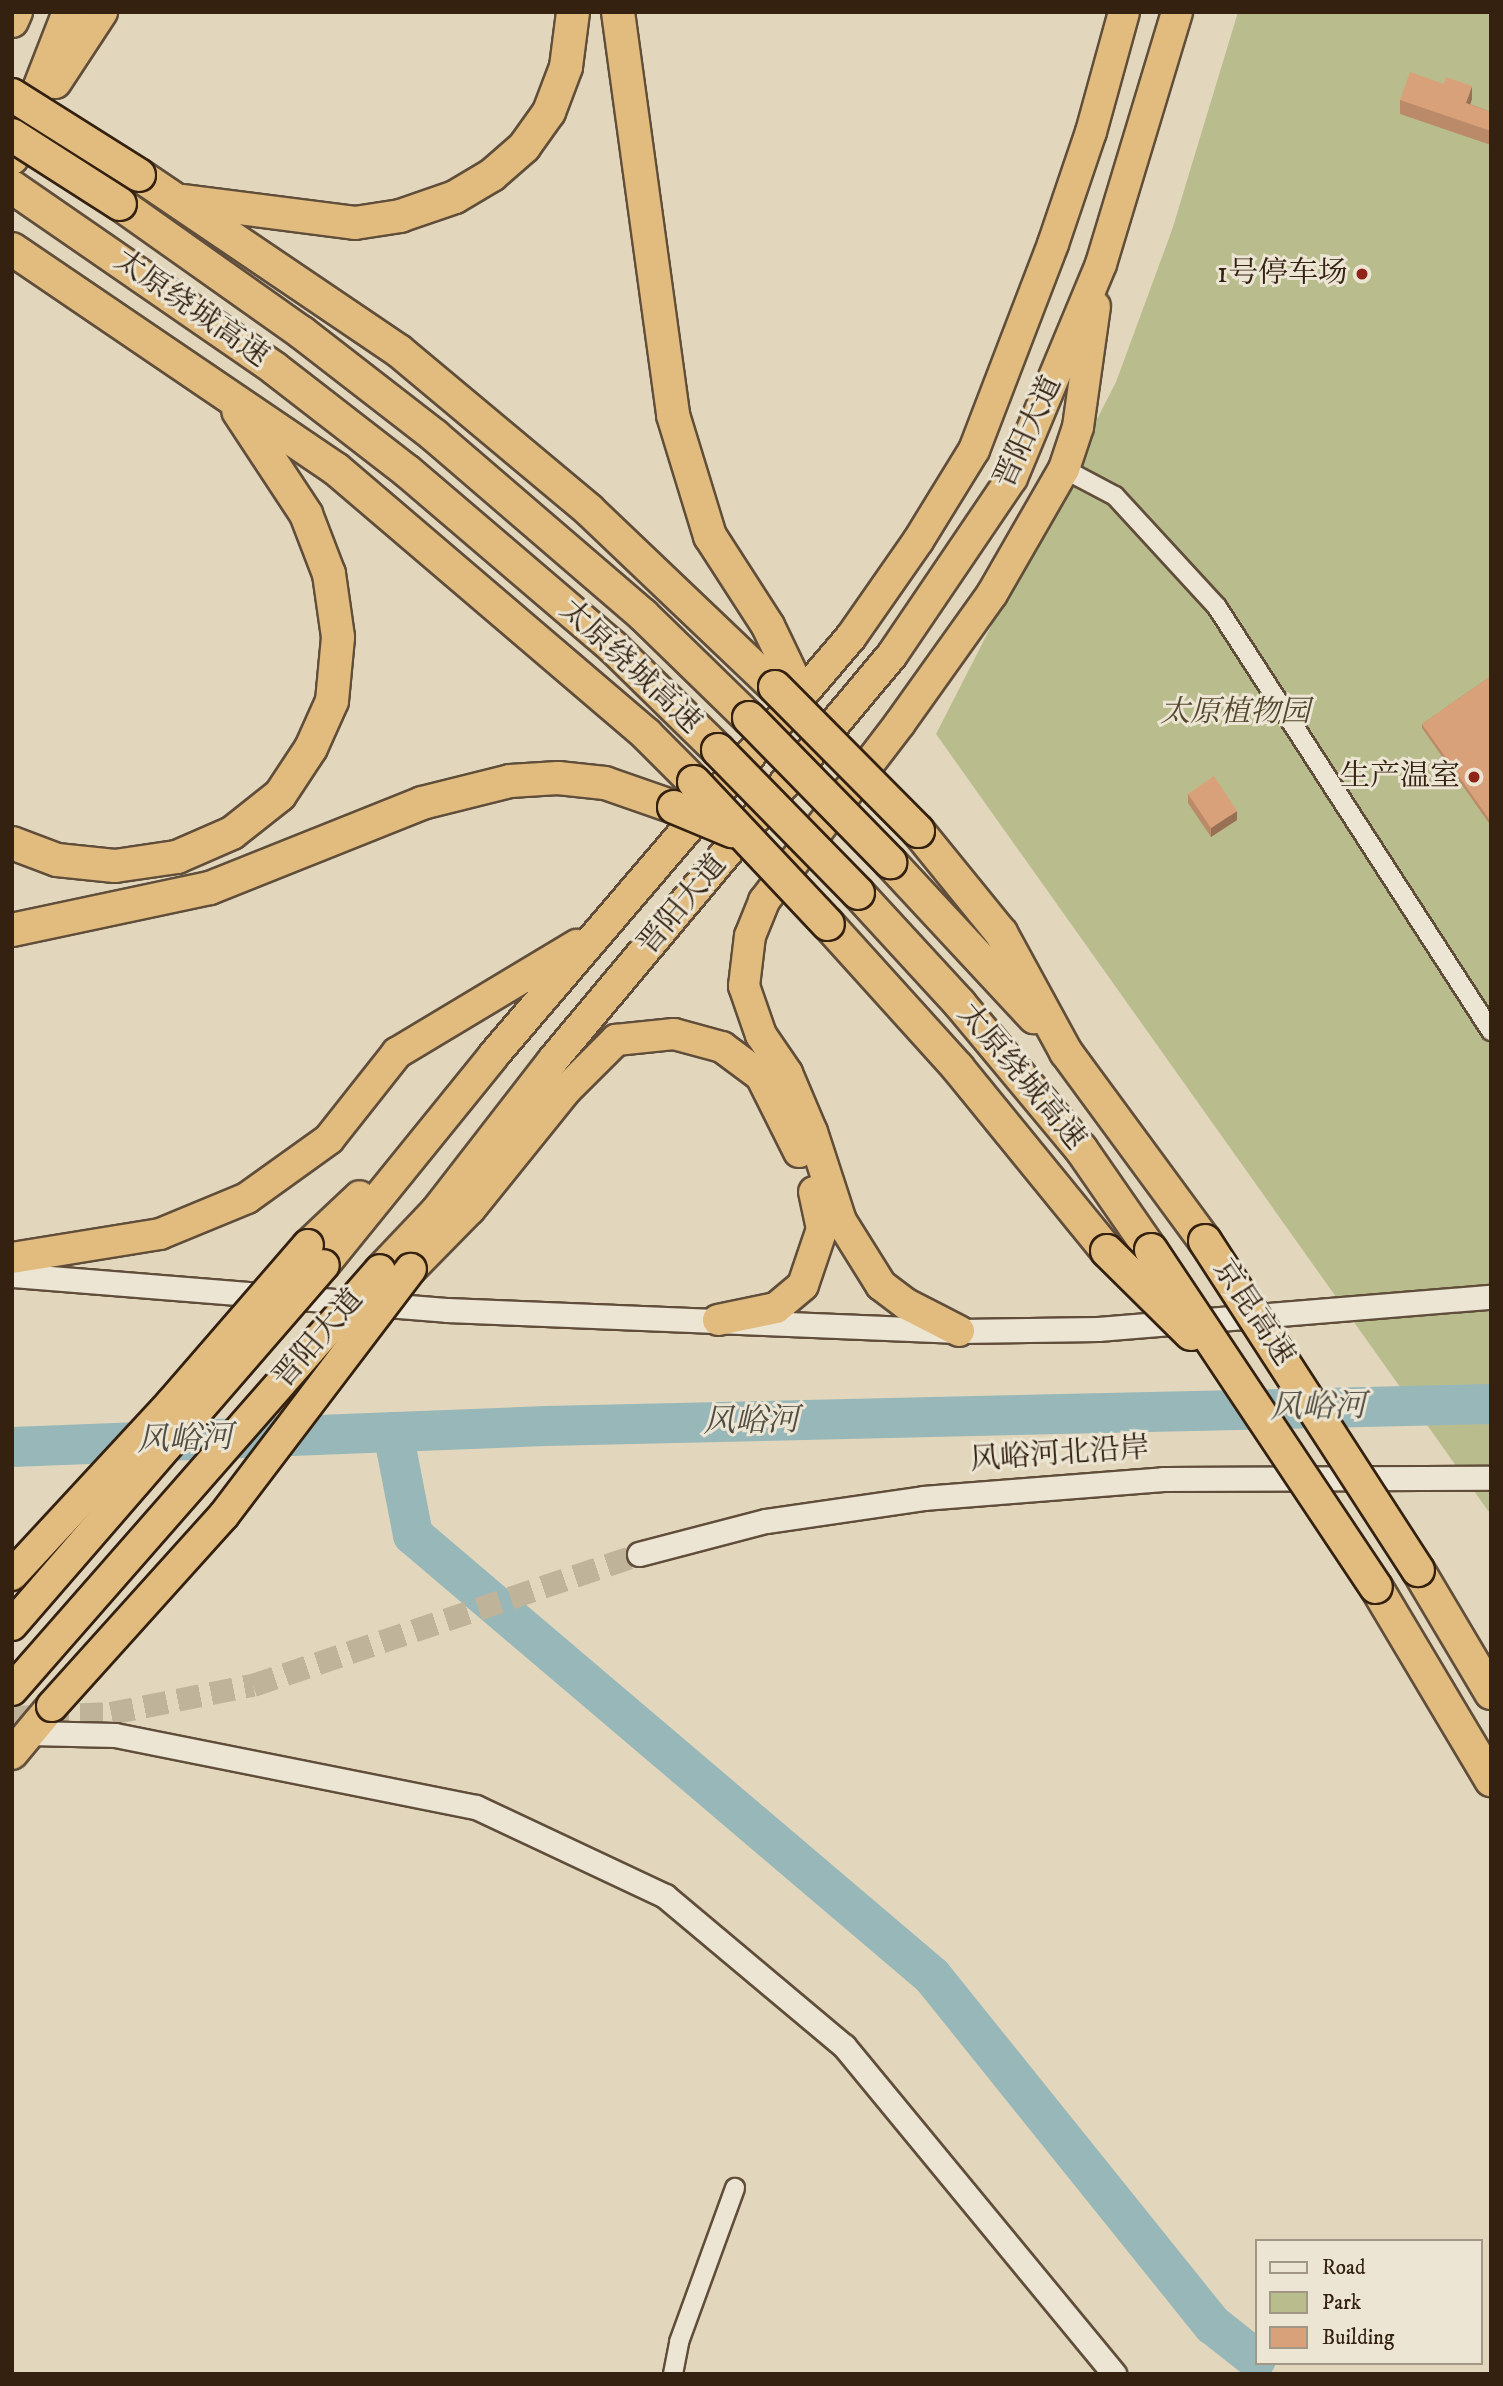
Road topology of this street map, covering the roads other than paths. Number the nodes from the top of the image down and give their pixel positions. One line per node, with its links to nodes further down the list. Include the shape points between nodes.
1 (16, 12): 8 (highway)
2 (69, 12): 10 (highway)
3 (101, 12): 10 (highway)
4 (573, 12): 12 (highway, via 566,67 549,112 524,147 492,175 455,197 400,216 355,223)
5 (618, 12): 17 (highway, via 673,415 710,536 768,626)
6 (1124, 12): 21 (highway, 晋阳大道, via 1091,132 1053,244 974,450 851,637)
7 (1177, 12): 14 (highway, 晋阳大道)
8 (12, 21)
9 (12, 95): 12 (highway, bridge)
10 (16, 141): 23 (highway, 太原绕城高速, bridge, via 120,204 301,332 435,436 643,615 890,862)
11 (12, 187): 32 (highway, 太原绕城高速, bridge, via 274,368 407,471 613,647 859,893 961,1004 1082,1149)
12 (180, 201): 17 (highway, via 421,370)
13 (12, 249): 15 (highway)
14 (1101, 264): 16 (highway, via 1078,427); 24 (highway, 晋阳大道, via 1013,478 892,655 562,1049)
15 (227, 396): 18 (highway, bridge, via 336,469 432,547 647,735); 19 (highway, via 306,514 329,574 338,637 333,688 312,748 280,795 232,834 177,858 115,866 69,862)
16 (1064, 469): 22 (street, via 1115,496 1217,607); 31 (highway, via 985,604 764,901 750,936 744,986 761,1035 787,1073 841,1222 881,1285 906,1304)
17 (782, 680): 23 (highway, bridge, via 816,724 918,831 1001,933)
18 (736, 832): 20 (highway, bridge, via 605,783 558,778 510,781 422,803 210,888); 32 (highway, bridge, via 828,924 967,1078 1107,1251)
19 (12, 843)
20 (12, 930)
21 (602, 931): 25 (highway, 晋阳大道, via 435,1128); 26 (highway, via 397,1053 329,1139 247,1198 160,1234)
22 (1491, 1031)
23 (1066, 1052): 38 (highway, 京昆高速, bridge, via 1205,1241 1418,1570)
24 (436, 1211): 27 (highway); 37 (highway, 晋阳大道, bridge)
25 (316, 1255): 35 (highway, bridge); 36 (highway, 晋阳大道, bridge)
26 (12, 1258)
27 (411, 1269): 30 (highway, via 470,1209 566,1090 616,1040 674,1034 722,1047 761,1076 808,1173 822,1229 803,1285 776,1308); 39 (highway, bridge, via 224,1515)
28 (12, 1275): 30 (street, via 447,1310)
29 (1491, 1297): 31 (street, via 1098,1329)
30 (718, 1320): 31 (street)
31 (959, 1331)
32 (1235, 1377): 40 (highway, 京昆高速, bridge, via 1376,1587)
33 (1491, 1478): 34 (street, 风峪河北沿岸, via 1163,1479 923,1498 766,1521)
34 (639, 1553)
35 (12, 1575)
36 (12, 1625)
37 (12, 1690)
38 (1491, 1693)
39 (21, 1744): 43 (street, via 116,1735 477,1807 665,1896 844,2046)
40 (1491, 1780)
41 (735, 2188): 42 (street, via 679,2342)
42 (673, 2374)
43 (1114, 2374)

